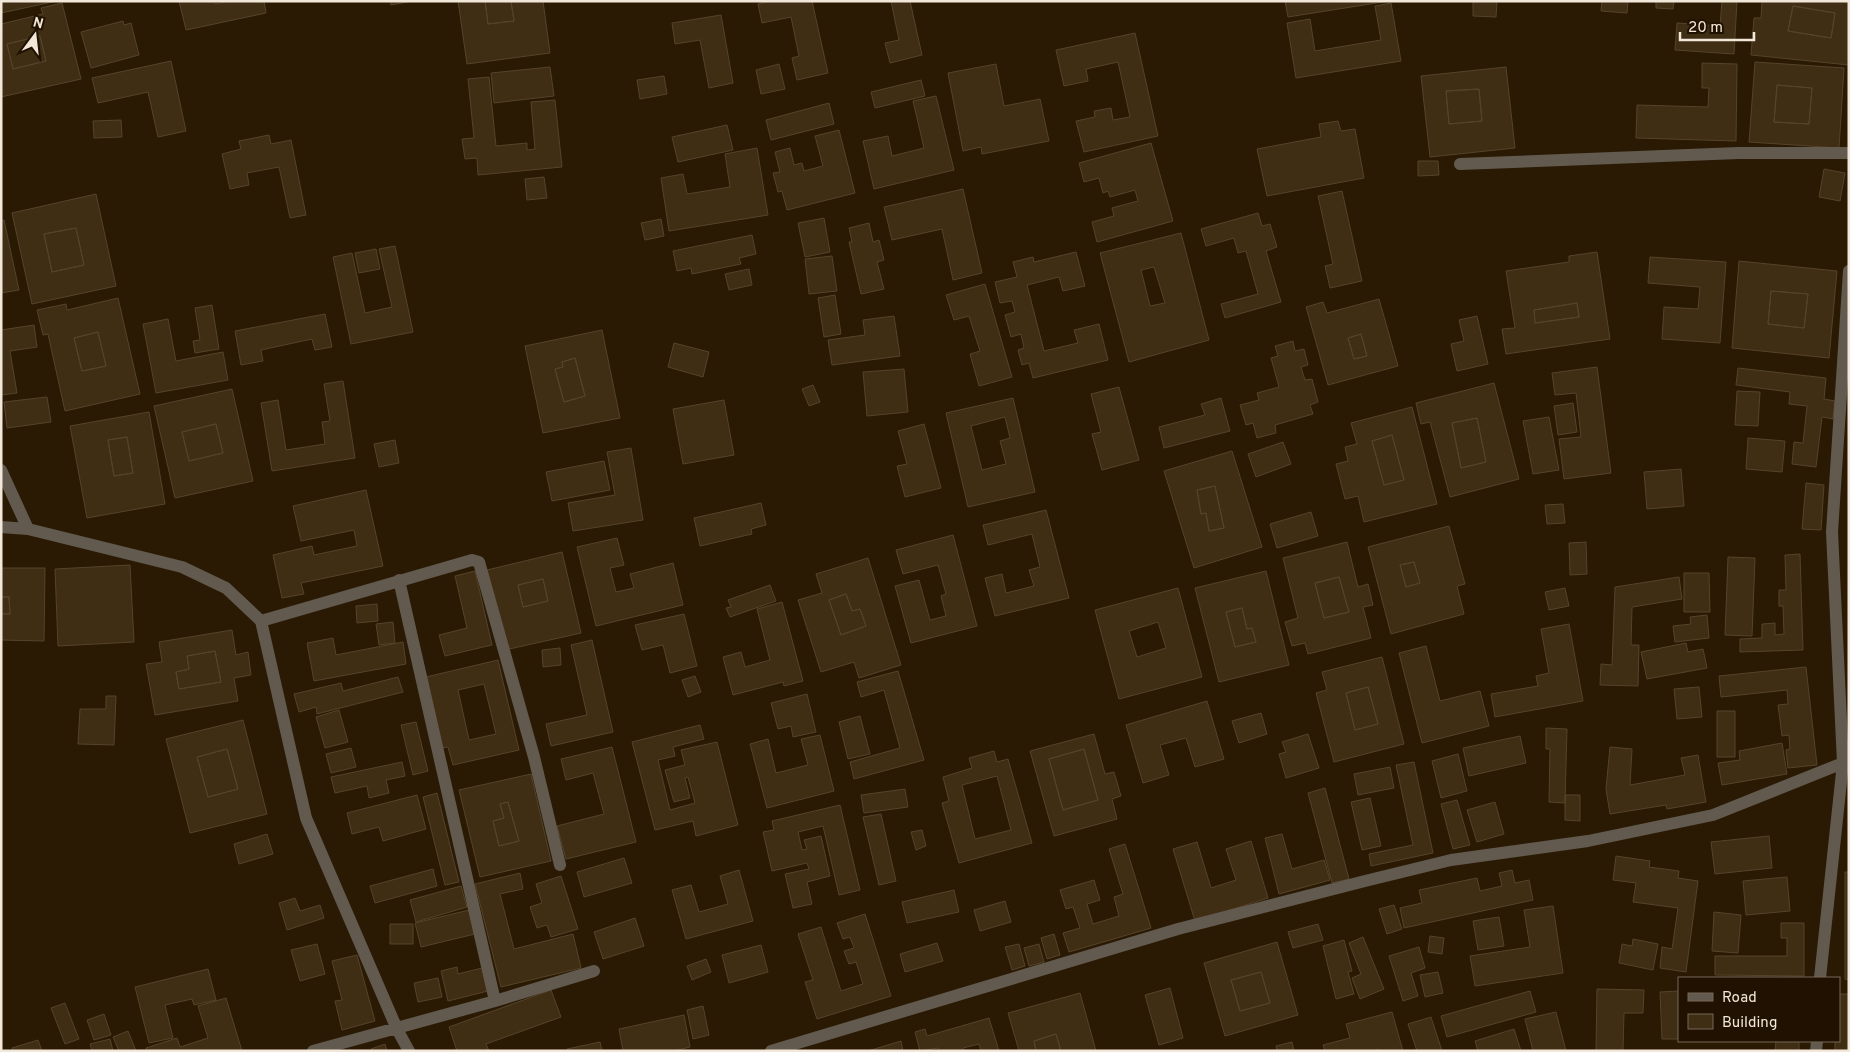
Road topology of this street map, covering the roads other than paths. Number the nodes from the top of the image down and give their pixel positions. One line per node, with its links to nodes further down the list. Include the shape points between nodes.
1 (1849, 152): 2 (street)
2 (1460, 164)
3 (1849, 271): 9 (street, via 1832,532)
4 (1, 470): 6 (street)
5 (1, 527): 6 (street)
6 (28, 529): 8 (street, via 182,567 226,588)
7 (399, 580): 8 (street); 10 (street, via 472,560 478,562 534,757); 13 (street)
8 (261, 621): 14 (street, via 306,818)
9 (1843, 762): 12 (street); 17 (street, via 1713,814 1588,842 1451,860 1365,881 1178,930)
10 (560, 865)
11 (594, 971): 13 (street)
12 (1820, 977)
13 (495, 1001): 14 (street)
14 (397, 1029): 15 (street); 16 (street)
15 (314, 1051)
16 (409, 1051)
17 (771, 1051)

